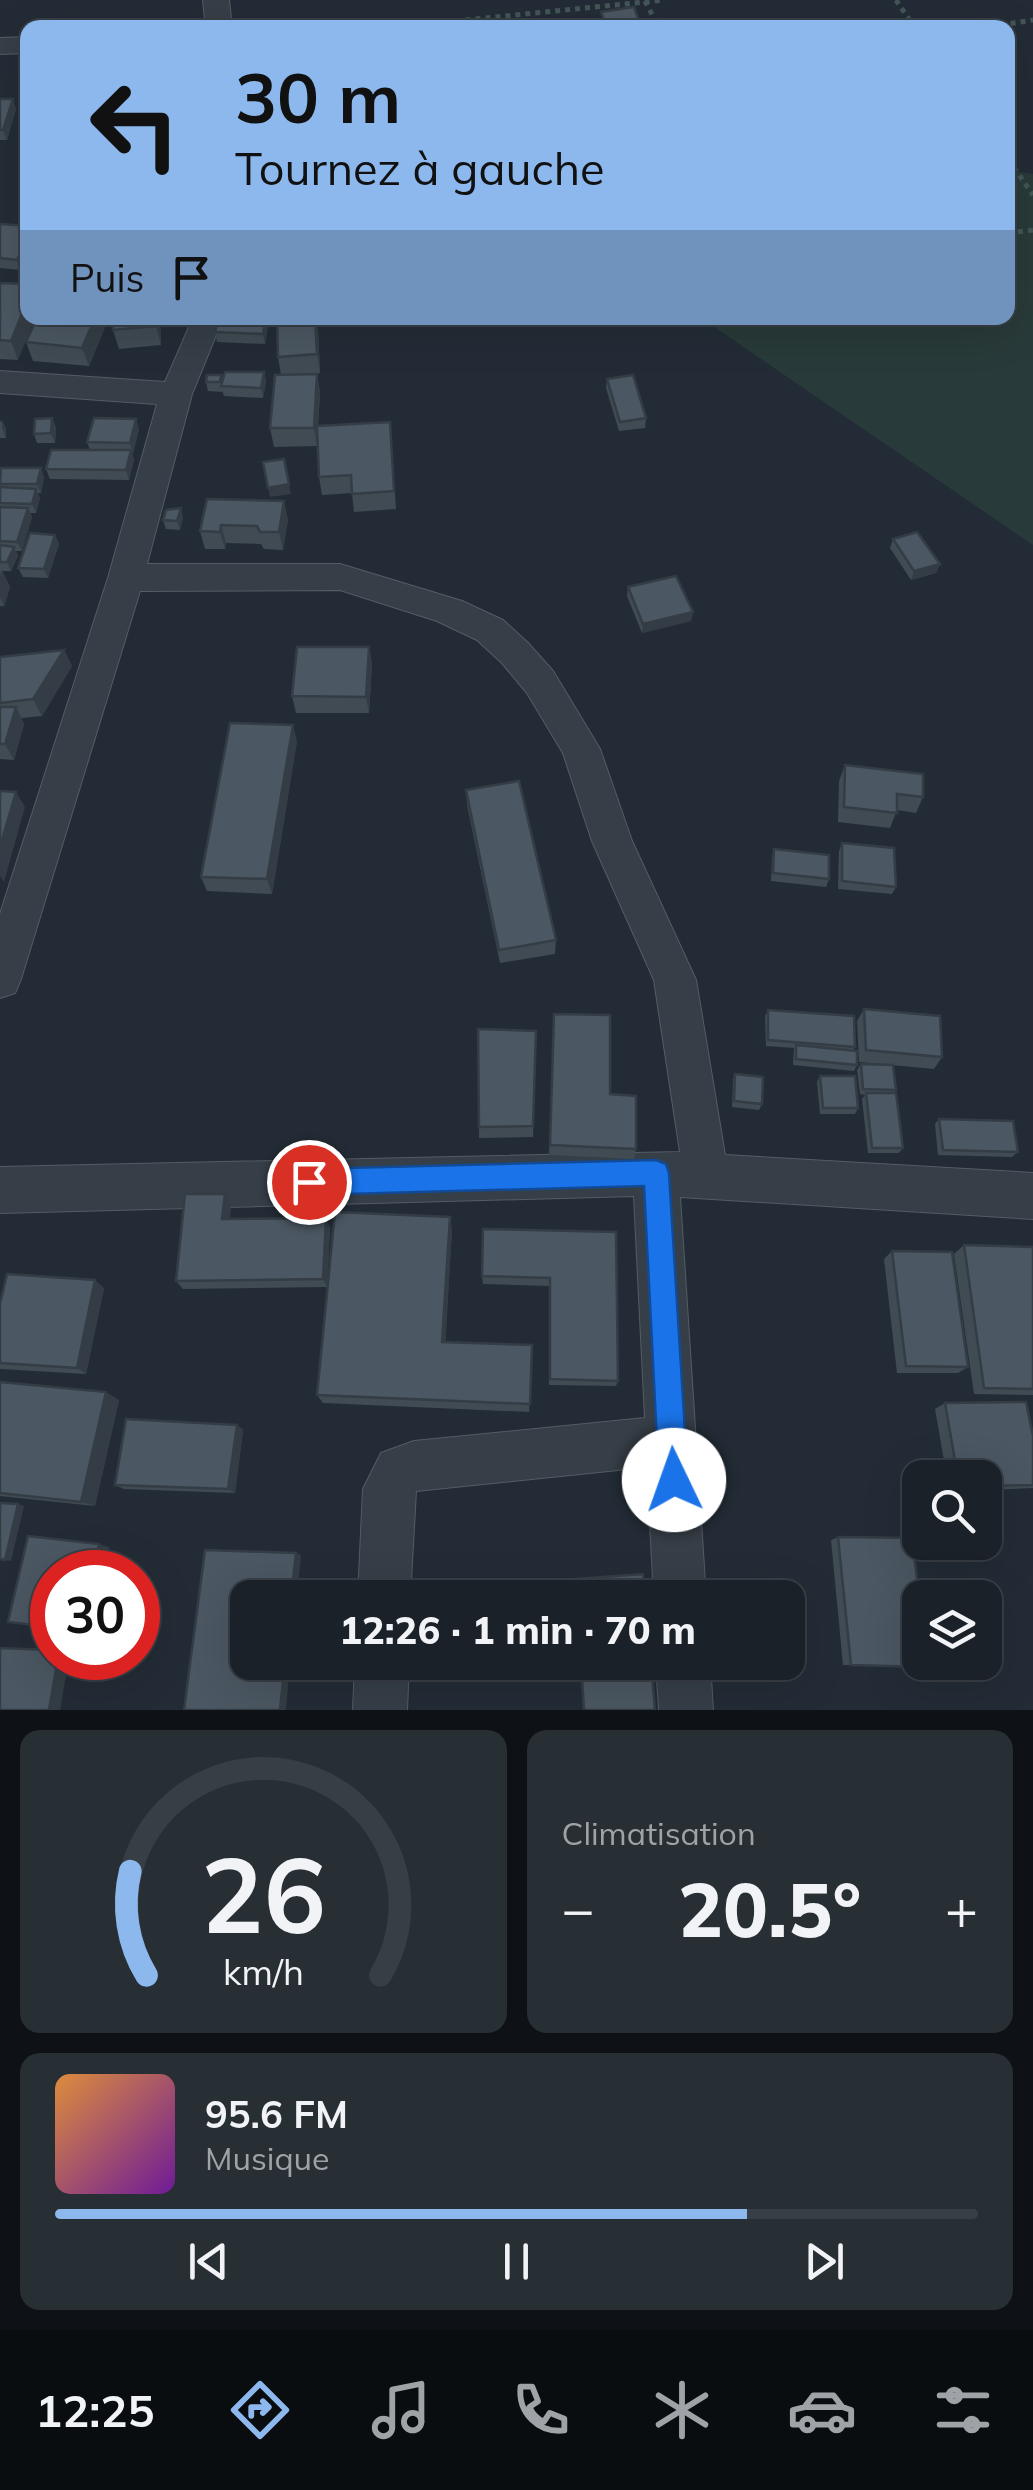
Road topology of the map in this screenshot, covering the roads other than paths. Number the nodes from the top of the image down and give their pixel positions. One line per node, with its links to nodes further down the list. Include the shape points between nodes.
1 (205, 325): 3 (street)
2 (0, 382): 3 (street)
3 (176, 394): 4 (street)
4 (126, 578): 5 (street); 7 (street, via 340,577 490,630 515,653 581,750 612,841 675,980)
5 (1, 975)
6 (656, 1173): 7 (street); 8 (street); 10 (street)
7 (706, 1174): 9 (street)
8 (0, 1190)
9 (1033, 1196)
10 (672, 1440): 11 (street, via 400,1471 388,1489); 12 (street)
11 (385, 1580)
12 (679, 1580)
13 (381, 1680): 15 (street)
14 (685, 1680): 16 (street)
15 (380, 1710)
16 (686, 1710)

